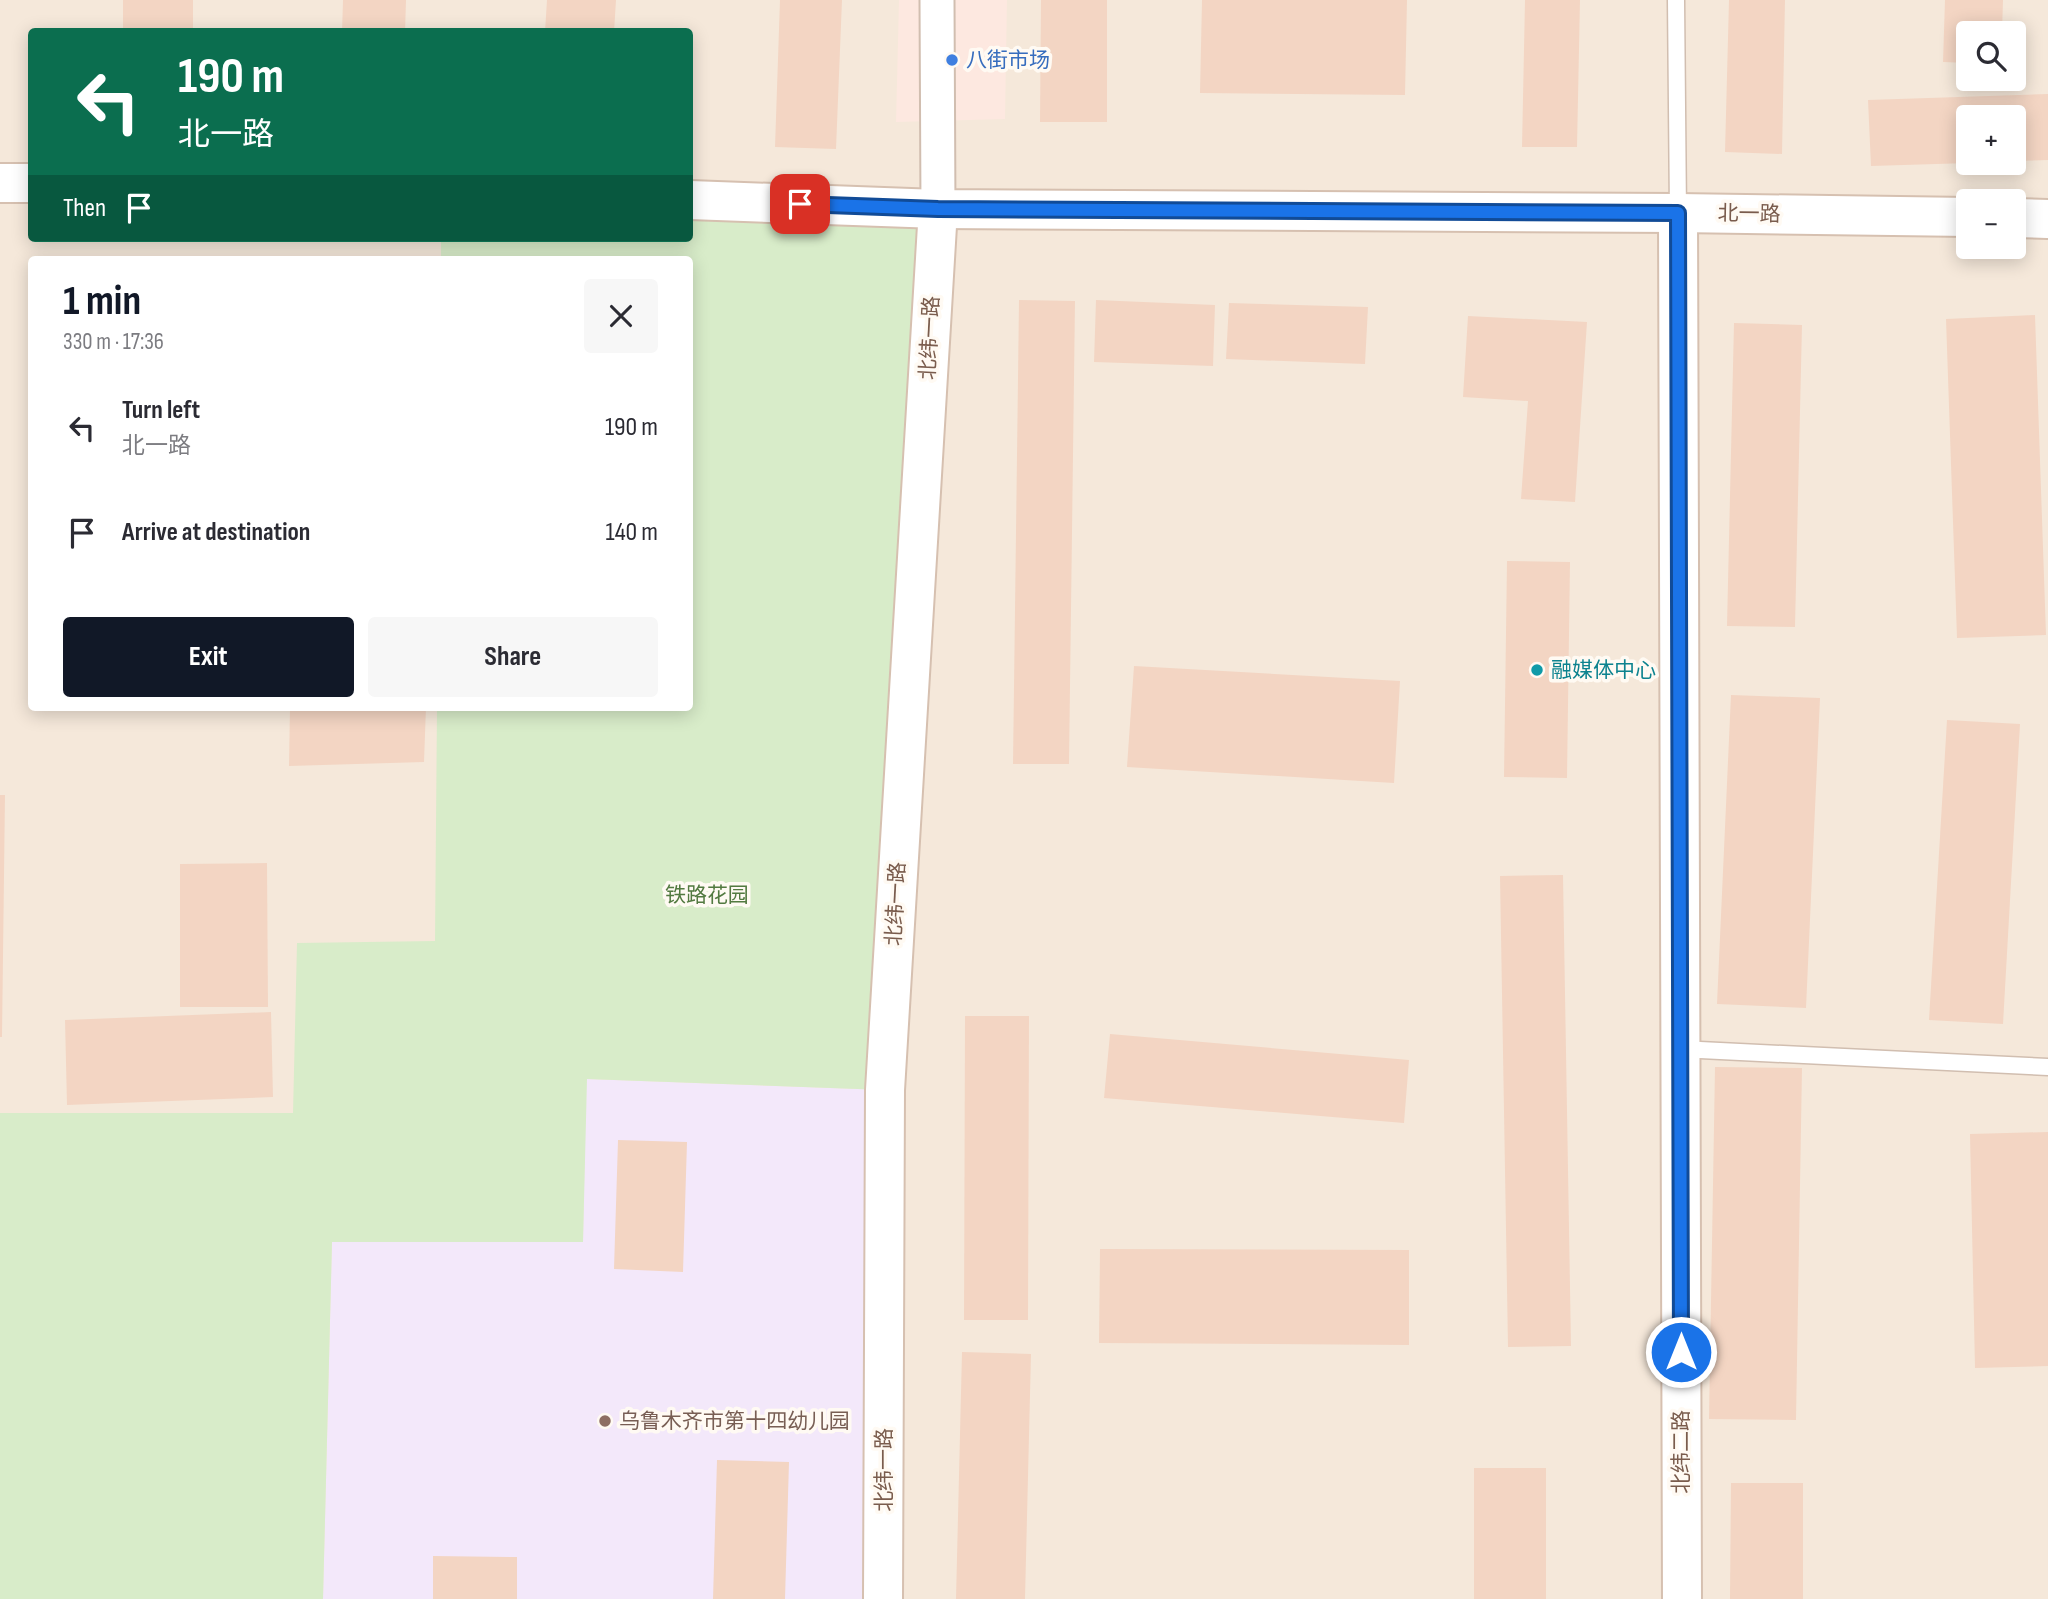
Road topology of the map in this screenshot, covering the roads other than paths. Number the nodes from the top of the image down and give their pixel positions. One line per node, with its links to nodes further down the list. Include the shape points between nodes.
1 (937, 0): 6 (street)
2 (1676, 0): 7 (lane)
3 (0, 183): 4 (street)
4 (28, 183)
5 (693, 200): 6 (street, 北一路)
6 (938, 209): 7 (street, 北一路); 13 (street, 北纬一路, via 885,1090)
7 (1678, 213): 8 (street, 北一路); 11 (street, 北纬二路)
8 (1956, 217)
9 (2026, 218): 10 (street)
10 (2048, 219)
11 (1680, 1049): 12 (lane); 14 (street, 北纬二路)
12 (2048, 1067)
13 (883, 1599)
14 (1682, 1599)

